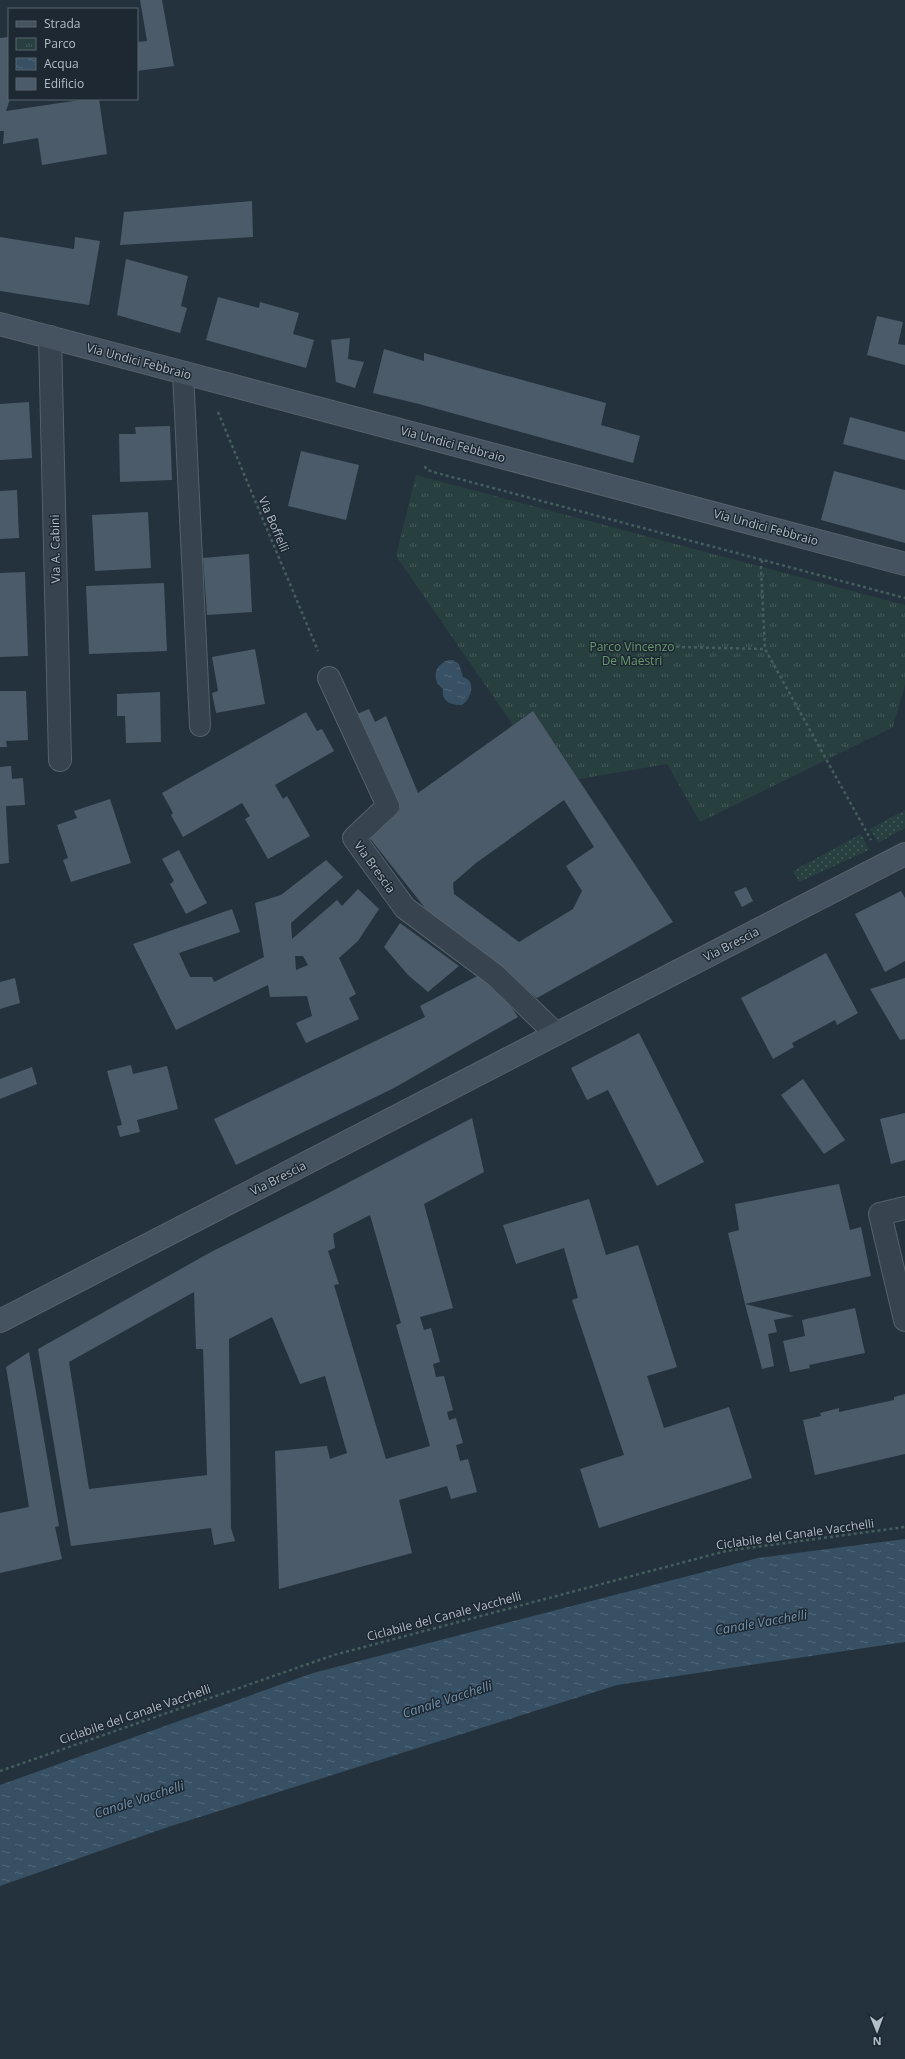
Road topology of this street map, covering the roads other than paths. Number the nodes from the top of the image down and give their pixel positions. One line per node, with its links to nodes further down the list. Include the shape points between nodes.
1 (0, 324): 2 (street, Via Undici Febbraio)
2 (50, 337): 3 (street, Via Undici Febbraio); 7 (street, Via A. Cabini)
3 (183, 372): 4 (street, Via Undici Febbraio); 6 (lane)
4 (905, 564)
5 (329, 678): 9 (street, Via Brescia, via 388,806 354,838 404,908 495,975)
6 (200, 726)
7 (60, 760)
8 (905, 854): 9 (street, Via Brescia)
9 (556, 1034): 12 (street, Via Brescia)
10 (905, 1208): 11 (street, via 880,1214)
11 (905, 1320)
12 (0, 1321)

